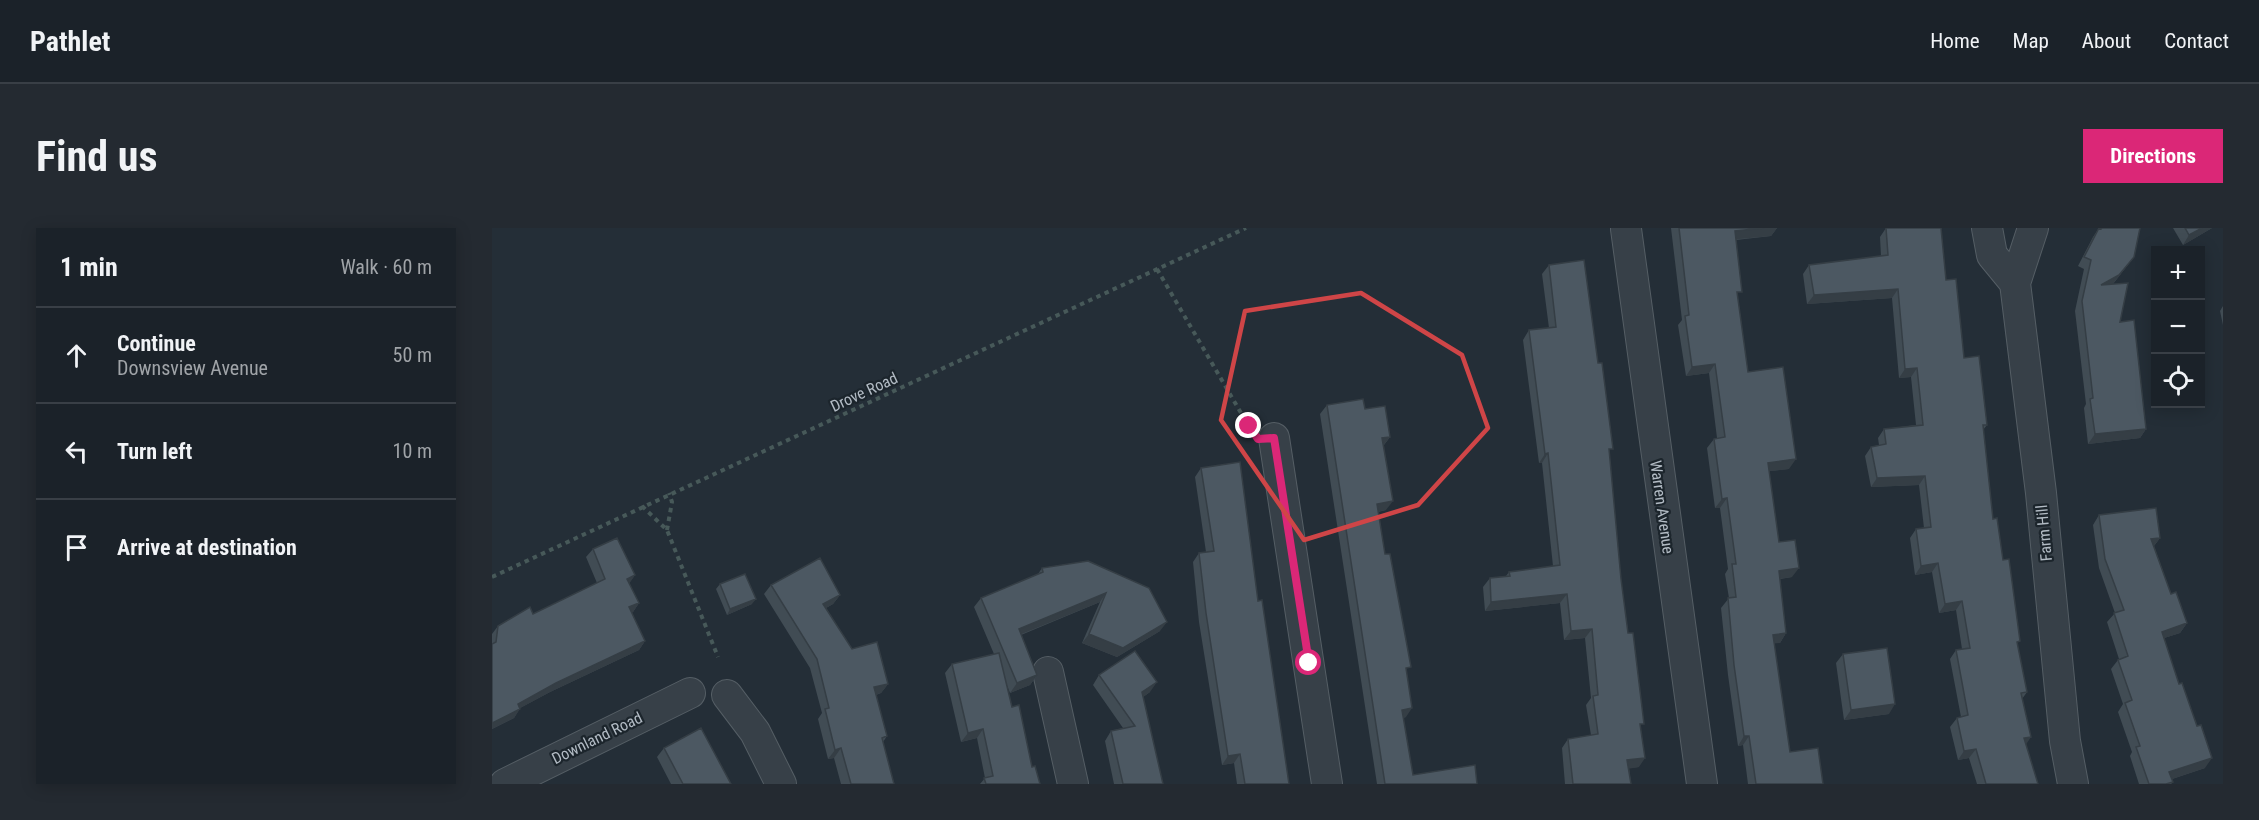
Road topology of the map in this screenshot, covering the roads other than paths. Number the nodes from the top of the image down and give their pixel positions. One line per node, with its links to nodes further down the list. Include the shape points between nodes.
1 (1987, 228): 4 (street, via 1992,255)
2 (2033, 228): 4 (street, Farm Hill)
3 (1626, 229): 13 (street, Warren Avenue)
4 (2015, 283): 14 (street, Farm Hill, via 2041,493 2065,741)
5 (1274, 438): 12 (street)
6 (1048, 672): 11 (street)
7 (690, 693): 9 (street, Downland Road)
8 (727, 695): 10 (street, via 755,732)
9 (505, 784)
10 (781, 784)
11 (1074, 784)
12 (1327, 784)
13 (1702, 784)
14 (2073, 784)

